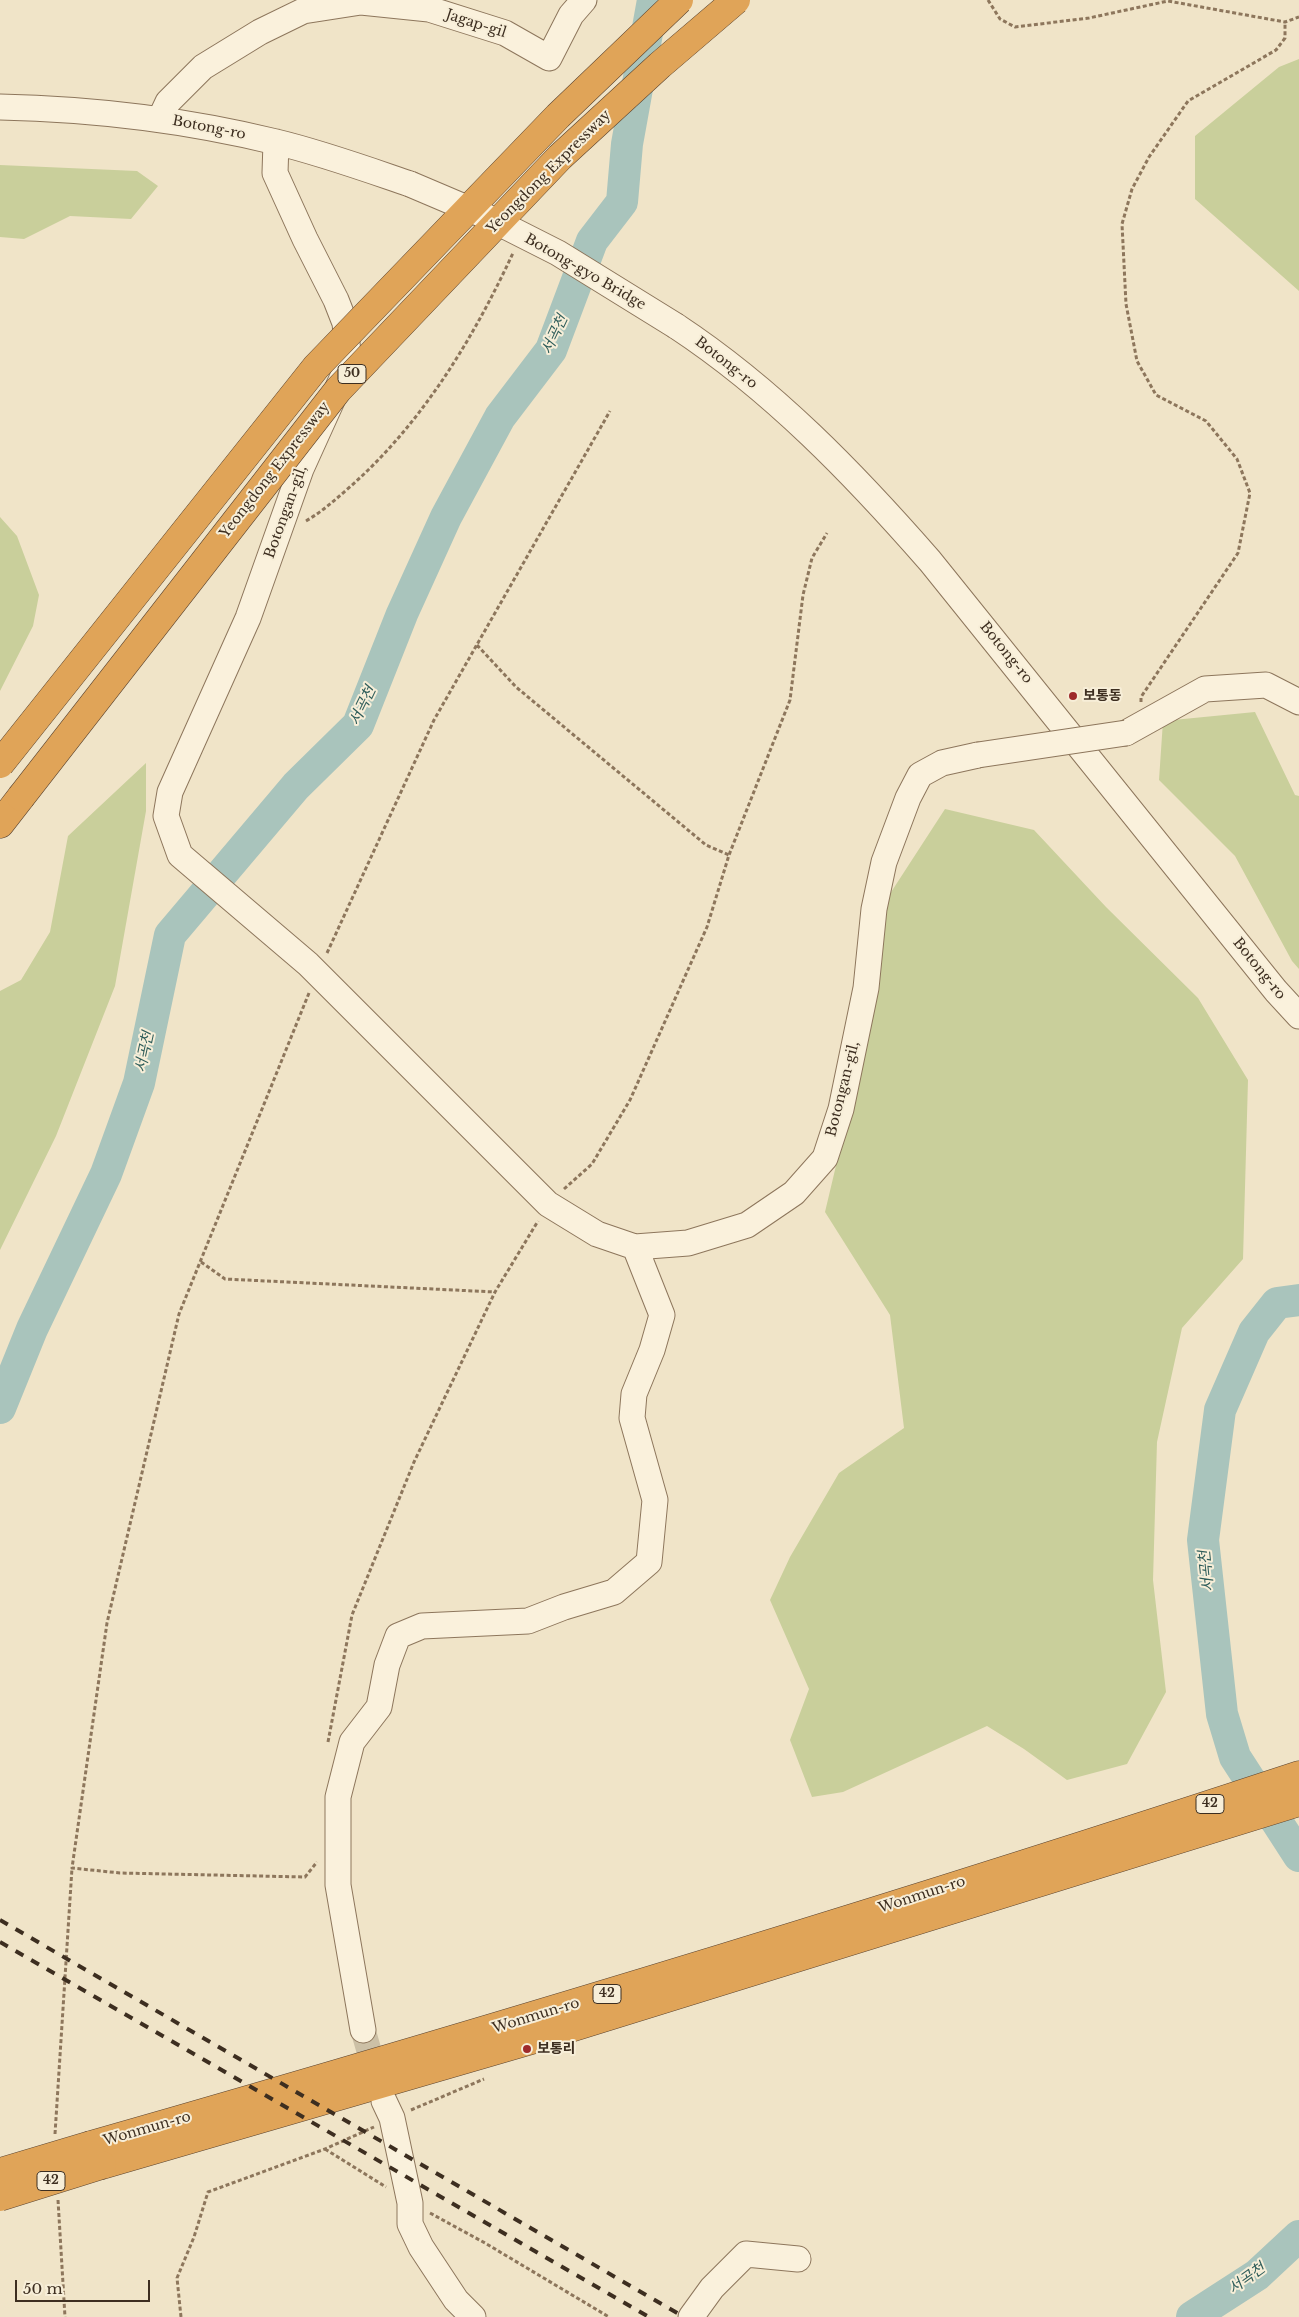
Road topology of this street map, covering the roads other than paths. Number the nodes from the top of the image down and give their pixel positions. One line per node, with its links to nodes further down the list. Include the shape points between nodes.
1 (584, 0): 5 (street, Jagap-gil, via 571,15 549,58 505,32 429,9 361,2 303,11 203,66 168,102)
2 (679, 0): 10 (highway, 50, bridge, via 558,116 316,367)
3 (736, 0): 11 (highway, Yeongdong Expressway / 50, bridge, via 560,157 338,390)
4 (0, 107): 5 (street, Botong-ro)
5 (160, 119): 6 (street, Botong-ro)
6 (276, 142): 7 (street, Botong-ro); 13 (street, Botongan-gil,, via 275,173 345,323 349,363 301,469 248,618 170,792 166,816 180,855 308,964 548,1204 597,1234)
7 (410, 184): 8 (street, Botong-gyo Bridge, bridge, via 558,253)
8 (676, 326): 12 (street, Botong-ro, via 782,408 882,505)
9 (1299, 702): 13 (street, Botongan-gil,, bridge, via 1266,685 1205,689 1133,729 978,755 942,763 920,775 884,862 874,909 866,988 841,1108 825,1158 794,1193 747,1225 688,1243)
10 (0, 764)
11 (0, 824)
12 (1299, 1016)
13 (635, 1247): 17 (street, via 662,1315 634,1394 632,1418 655,1500 649,1562 614,1592 528,1621 422,1626 398,1636 387,1665 380,1707 352,1742 338,1797 338,1885)
14 (1299, 1775): 16 (highway, 42)
15 (1299, 1802): 16 (highway, 42)
16 (1123, 1844): 19 (highway, Wonmun-ro / 42, via 366,2066)
17 (363, 2030)
18 (388, 2110): 23 (street, via 410,2203 410,2224 456,2300)
19 (96, 2155): 20 (highway, 42, bridge); 21 (highway, 42, bridge)
20 (0, 2172)
21 (0, 2197)
22 (798, 2259): 24 (street, via 746,2254 712,2288)
23 (473, 2317)
24 (691, 2317)

